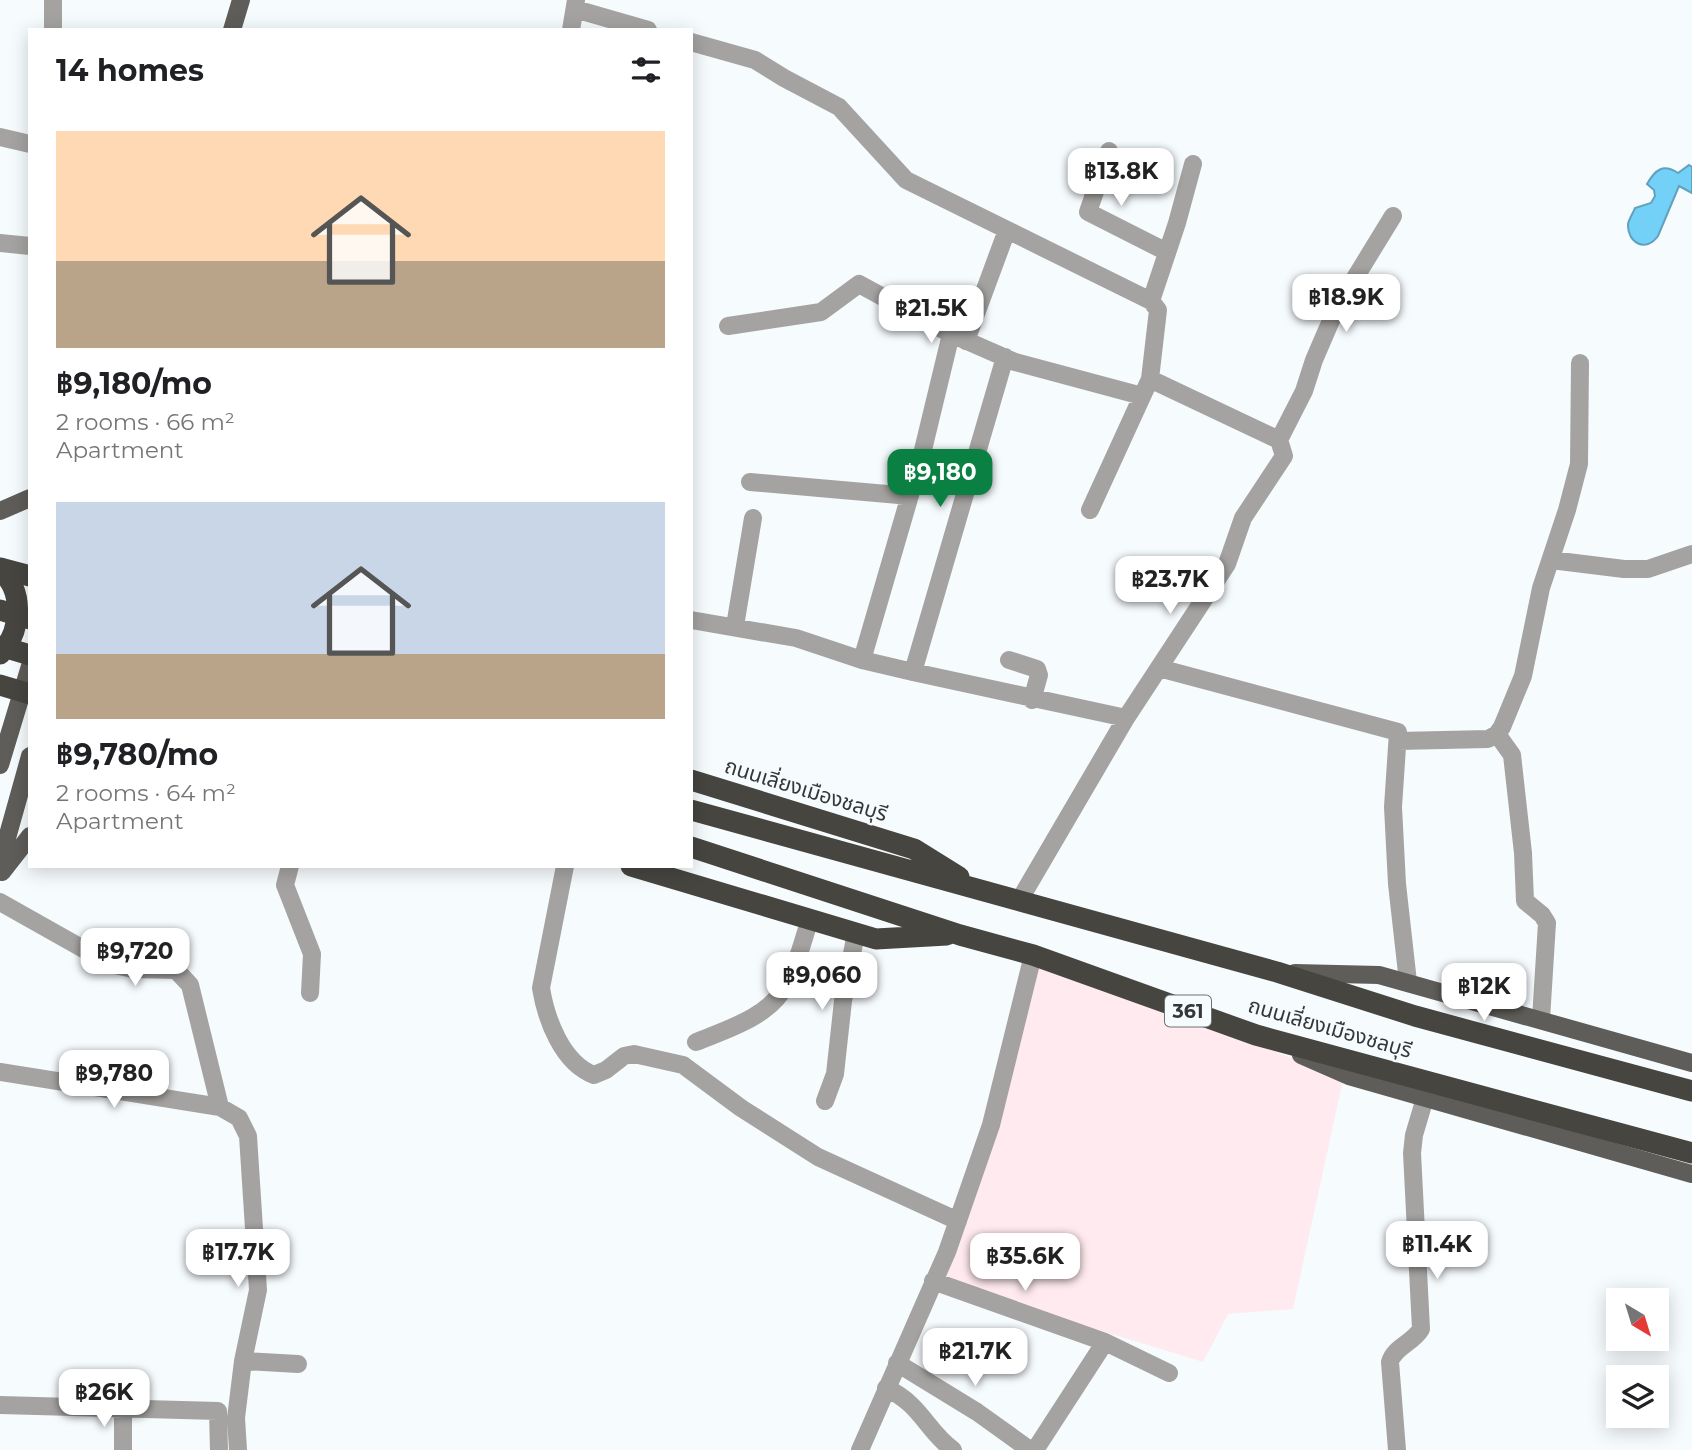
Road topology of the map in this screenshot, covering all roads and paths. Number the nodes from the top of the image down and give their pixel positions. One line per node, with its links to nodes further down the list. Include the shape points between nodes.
1 (52, 0): 4 (street)
2 (241, 0): 5 (main road)
3 (576, 5): 6 (street); 7 (street)
4 (53, 28)
5 (233, 28)
6 (571, 28)
7 (642, 28)
8 (693, 43): 14 (street, via 755,60 839,107 906,180)
9 (0, 137): 10 (street)
10 (28, 144)
11 (1109, 151): 17 (street, via 1088,212)
12 (1193, 164): 17 (street)
13 (1393, 216): 25 (street, via 1336,309)
14 (1007, 230): 18 (street); 20 (street)
15 (0, 243): 16 (street)
16 (28, 246)
17 (1167, 252): 18 (street)
18 (1151, 301): 23 (street, via 1158,310)
19 (728, 326): 20 (street, via 821,312 859,284)
20 (959, 337): 21 (street); 27 (street)
21 (1004, 357): 24 (street); 46 (street)
22 (1580, 363): 33 (street, via 1579,464)
23 (1150, 379): 24 (street); 25 (street)
24 (1142, 396): 29 (street)
25 (1279, 440): 45 (street, via 1284,456 1243,518 1227,564)
26 (750, 482): 27 (street)
27 (910, 496): 43 (street)
28 (28, 499): 30 (main road)
29 (1090, 510)
30 (0, 511)
31 (753, 518): 39 (street)
32 (1692, 554): 33 (street, via 1648,569)
33 (1551, 560): 51 (street, via 1524,676)
34 (0, 568): 35 (highway); 41 (highway, via 13,587 18,609 15,631)
35 (28, 575)
36 (0, 610): 37 (highway, bridge)
37 (28, 618)
38 (693, 620): 39 (street)
39 (735, 626): 43 (street, via 796,638)
40 (0, 646): 42 (highway, bridge)
41 (0, 654)
42 (28, 654)
43 (862, 660): 46 (street)
44 (1009, 660): 49 (street, via 1038,669)
45 (1159, 668): 50 (street); 52 (street, via 1398,732)
46 (913, 672): 49 (street)
47 (0, 685): 48 (highway)
48 (25, 693): 54 (main road)
49 (1032, 700): 50 (street)
50 (1126, 718): 65 (street)
51 (1497, 734): 52 (street, via 1468,741); 74 (street, via 1512,755 1525,901 1547,923)
52 (1398, 741): 72 (street, via 1393,807)
53 (28, 763): 59 (main road)
54 (0, 765)
55 (693, 781): 64 (highway, ถนนเลี่ยงเมืองชลบุรี, via 914,849)
56 (693, 811): 64 (highway, ถนนเลี่ยงเมืองชลบุรี)
57 (28, 839): 63 (main road)
58 (693, 848): 69 (highway, ถนนเลี่ยงเมืองชลบุรี / 361)
59 (0, 863)
60 (289, 868): 73 (street, via 285,884 312,954)
61 (565, 868): 85 (street, via 541,988 544,1008 574,1063 594,1075 634,1054 683,1065 818,1157)
62 (638, 868): 67 (highway, ถนนเลี่ยงเมืองชลบุรี / 361)
63 (0, 875)
64 (979, 890): 65 (highway, ถนนเลี่ยงเมืองชลบุรี)
65 (1019, 901): 71 (highway, ถนนเลี่ยงเมืองชลบุรี)
66 (0, 902): 82 (street, via 110,964 176,970 190,985)
67 (810, 919): 68 (highway, ถนนเลี่ยงเมืองชลบุรี / 361); 76 (street, via 786,985 774,1001 745,1021)
68 (856, 933): 69 (highway, ถนนเลี่ยงเมืองชลบุรี / 361, via 876,939); 81 (street, via 835,1074)
69 (960, 935): 70 (highway, ถนนเลี่ยงเมืองชลบุรี / 361)
70 (1033, 955): 75 (highway, ถนนเลี่ยงเมืองชลบุรี / 361); 85 (street, via 991,1125)
71 (1278, 972): 72 (main road, via 1379,975); 79 (highway, ถนนเลี่ยงเมืองชลบุรี, via 1415,1016)
72 (1408, 982): 74 (main road)
73 (310, 993)
74 (1541, 1019): 77 (main road)
75 (1256, 1035): 80 (main road, 361, via 1349,1076); 83 (highway, ถนนเลี่ยงเมืองชลบุรี / 361)
76 (696, 1042)
77 (1692, 1063)
78 (0, 1072): 82 (street)
79 (1692, 1091)
80 (1425, 1097): 84 (main road, 361); 101 (street, via 1412,1153 1421,1329 1390,1362)
81 (825, 1101)
82 (220, 1107): 88 (street, via 239,1118 248,1136 258,1290)
83 (1692, 1153)
84 (1692, 1174)
85 (958, 1221): 86 (street)
86 (933, 1281): 87 (street); 89 (street)
87 (1105, 1342): 91 (street); 100 (street)
88 (243, 1361): 90 (street); 97 (street, via 236,1418)
89 (897, 1363): 92 (street); 100 (street)
90 (298, 1364)
91 (1169, 1373)
92 (886, 1388): 98 (street); 99 (street, via 913,1405)
93 (0, 1405): 94 (street)
94 (123, 1408): 95 (street); 96 (street, via 218,1411)
95 (122, 1450)
96 (219, 1450)
97 (238, 1450)
98 (860, 1450)
99 (953, 1450)
100 (1032, 1450)
101 (1397, 1450)

